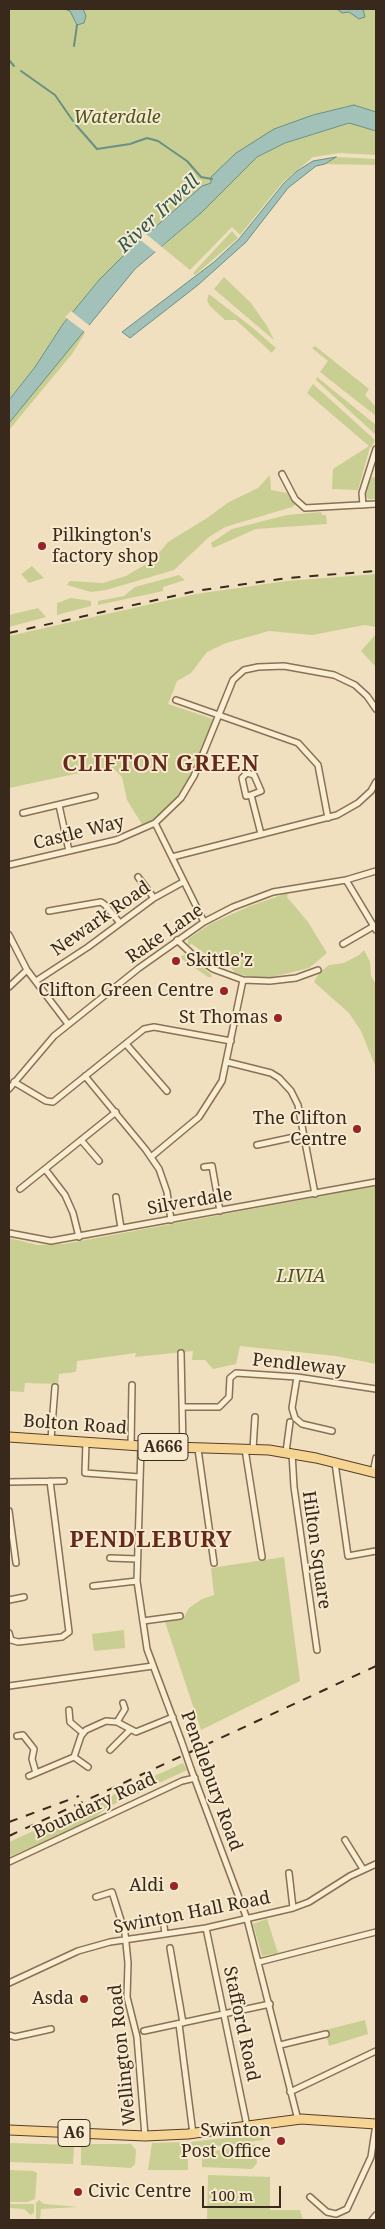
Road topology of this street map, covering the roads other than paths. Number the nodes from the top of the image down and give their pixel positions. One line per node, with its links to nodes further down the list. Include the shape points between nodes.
1 (376, 449): 3 (street, via 362,493)
2 (282, 474): 3 (street, via 295,499 305,508)
3 (363, 504): 4 (street)
4 (376, 504)
5 (176, 700): 7 (street)
6 (376, 709): 7 (street, via 362,690 344,678 318,671 270,666 238,674)
7 (219, 715): 13 (street, via 298,743 318,765); 14 (street, via 194,776 181,798)
8 (376, 782): 13 (street, via 358,803)
9 (95, 796): 11 (street)
10 (251, 796): 10 (street, via 246,796 242,778 247,773 254,775 261,792); 15 (street)
11 (59, 805): 12 (street); 16 (street)
12 (23, 813)
13 (328, 818): 15 (street)
14 (155, 823): 16 (street, Castle Way, via 116,840); 17 (street)
15 (261, 834): 17 (street)
16 (69, 852): 18 (street, Castle Way)
17 (172, 857): 22 (street)
18 (9, 865)
19 (376, 871): 21 (street, Rake Lane)
20 (138, 877): 23 (street)
21 (346, 880): 25 (street, Rake Lane, via 273,892 233,906); 27 (street)
22 (183, 882): 23 (street, Newark Road); 25 (street)
23 (154, 898): 26 (street, Newark Road)
24 (49, 911): 26 (street, via 101,902)
25 (204, 922): 29 (street, Rake Lane)
26 (120, 923): 34 (street, Newark Road)
27 (375, 928): 30 (street)
28 (9, 936): 31 (street)
29 (178, 940): 33 (street, via 213,969); 36 (street, Rake Lane)
30 (343, 944)
31 (27, 970): 34 (street); 35 (street)
32 (318, 970): 33 (street, via 296,978)
33 (243, 980): 37 (street)
34 (36, 981): 36 (street)
35 (9, 987)
36 (68, 1024): 41 (street, Rake Lane, via 42,1048)
37 (231, 1041): 38 (street, via 154,1027 144,1030); 39 (street)
38 (126, 1044): 40 (street); 43 (street)
39 (227, 1062): 45 (street, via 271,1073 285,1083 298,1105); 48 (street, via 222,1080 199,1117)
40 (85, 1076): 41 (street, via 50,1102); 44 (street)
41 (14, 1082): 42 (street, Rake Lane)
42 (9, 1089)
43 (167, 1091)
44 (116, 1112): 46 (street); 48 (street)
45 (304, 1135): 47 (street); 54 (street)
46 (81, 1140): 49 (street); 51 (street)
47 (257, 1145)
48 (151, 1157): 57 (street, via 159,1169)
49 (99, 1162)
50 (204, 1167): 56 (street, via 212,1166)
51 (46, 1169): 53 (street); 60 (street, via 65,1195)
52 (376, 1182): 54 (street, Silverdale)
53 (20, 1189)
54 (315, 1194): 56 (street, Silverdale)
55 (116, 1198): 58 (street)
56 (220, 1211): 57 (street, Silverdale)
57 (171, 1220): 58 (street, Silverdale)
58 (121, 1228): 60 (street, Silverdale)
59 (9, 1233): 60 (street, Silverdale, via 51,1241)
60 (79, 1237)
61 (181, 1353): 66 (street)
62 (297, 1377): 65 (street, Pendleway); 66 (street, Pendleway, via 236,1373 230,1378 229,1397 219,1407); 69 (street, via 292,1408 295,1418 302,1424)
63 (132, 1385): 73 (street)
64 (55, 1387): 71 (street)
65 (376, 1389)
66 (183, 1407): 75 (street)
67 (255, 1417): 77 (street)
68 (290, 1422): 78 (street, Hilton Square)
69 (332, 1431)
70 (9, 1437): 71 (main road, Bolton Road / A666)
71 (51, 1439): 72 (main road, Bolton Road / A666)
72 (86, 1442): 73 (main road, Bolton Road / A666); 82 (street, via 85,1473)
73 (132, 1446): 74 (main road, Bolton Road / A666)
74 (141, 1446): 75 (main road, Bolton Road / A666); 82 (street, Pendlebury Road)
75 (183, 1448): 76 (main road, Bolton Road / A666)
76 (198, 1449): 77 (main road, Bolton Road / A666); 92 (street)
77 (249, 1449): 78 (main road, Bolton Road / A666); 88 (street)
78 (289, 1452): 80 (main road, Bolton Road / A666); 100 (street, Hilton Square)
79 (376, 1458): 81 (street)
80 (334, 1463): 81 (main road, Bolton Road / A666); 87 (street, via 348,1556)
81 (375, 1473)
82 (140, 1477): 90 (street, Pendlebury Road)
83 (50, 1481): 84 (street); 85 (street); 99 (street, via 69,1632 62,1637 18,1642 10,1640)
84 (64, 1481)
85 (9, 1482)
86 (9, 1511): 91 (street)
87 (376, 1551)
88 (262, 1557)
89 (110, 1558): 90 (street)
90 (137, 1559): 93 (street, Pendlebury Road)
91 (16, 1562)
92 (214, 1563)
93 (137, 1581): 94 (street); 98 (street, Pendlebury Road)
94 (93, 1586)
95 (24, 1597): 96 (street)
96 (9, 1600)
97 (180, 1616): 98 (street)
98 (143, 1621): 101 (street, Pendlebury Road)
99 (9, 1634)
100 (317, 1650)
101 (153, 1666): 102 (street); 105 (street, Pendlebury Road)
102 (9, 1686)
103 (123, 1703): 106 (street, via 125,1709)
104 (69, 1710): 108 (street, via 70,1722)
105 (173, 1717): 107 (street, via 136,1732); 115 (street, Pendlebury Road, bridge)
106 (117, 1722): 107 (street); 108 (street, via 106,1721)
107 (130, 1730): 110 (street)
108 (83, 1733): 111 (street)
109 (22, 1734): 113 (street, via 34,1749 32,1759)
110 (110, 1750)
111 (74, 1757): 112 (street); 113 (street)
112 (88, 1767)
113 (36, 1773): 114 (street)
114 (29, 1776)
115 (195, 1778): 117 (street, Boundary Road, via 182,1781); 123 (street, Pendlebury Road)
116 (345, 1840): 119 (street)
117 (9, 1862)
118 (376, 1864): 119 (street, Swinton Hall Road)
119 (363, 1870): 122 (street, Swinton Hall Road)
120 (289, 1872): 122 (street)
121 (96, 1897): 128 (street, Wellington Road, via 112,1892)
122 (293, 1908): 123 (street, Swinton Hall Road)
123 (247, 1919): 125 (street, Swinton Hall Road); 131 (street, Pendlebury Road)
124 (164, 1926): 127 (street)
125 (206, 1928): 127 (street, Swinton Hall Road); 134 (street, Stafford Road)
126 (376, 1932): 131 (street)
127 (167, 1934): 128 (street, Swinton Hall Road); 129 (street)
128 (125, 1941): 132 (street, Swinton Hall Road, via 78,1951); 148 (street, Wellington Road, via 127,1997 137,2037)
129 (169, 1941)
130 (170, 1948): 135 (street)
131 (259, 1962): 133 (street, Pendlebury Road)
132 (9, 1983)
133 (270, 2004): 134 (street); 140 (street, Pendlebury Road)
134 (224, 2014): 135 (street); 145 (street, Stafford Road)
135 (181, 2023): 137 (street); 147 (street)
136 (51, 2029): 139 (street, via 15,2037)
137 (144, 2031)
138 (326, 2034): 140 (street)
139 (9, 2035)
140 (280, 2045): 142 (street, Pendlebury Road)
141 (376, 2051): 142 (street)
142 (290, 2092): 143 (street, Pendlebury Road)
143 (298, 2120): 144 (main road, A6); 145 (main road, A6)
144 (376, 2124): 149 (street, via 371,2157 347,2209 336,2214 327,2212)
145 (247, 2126): 147 (main road, A6)
146 (9, 2130): 148 (main road, A6)
147 (193, 2134): 148 (main road, A6)
148 (146, 2136)
149 (310, 2197)
150 (376, 2216): 151 (street)
151 (372, 2220)

